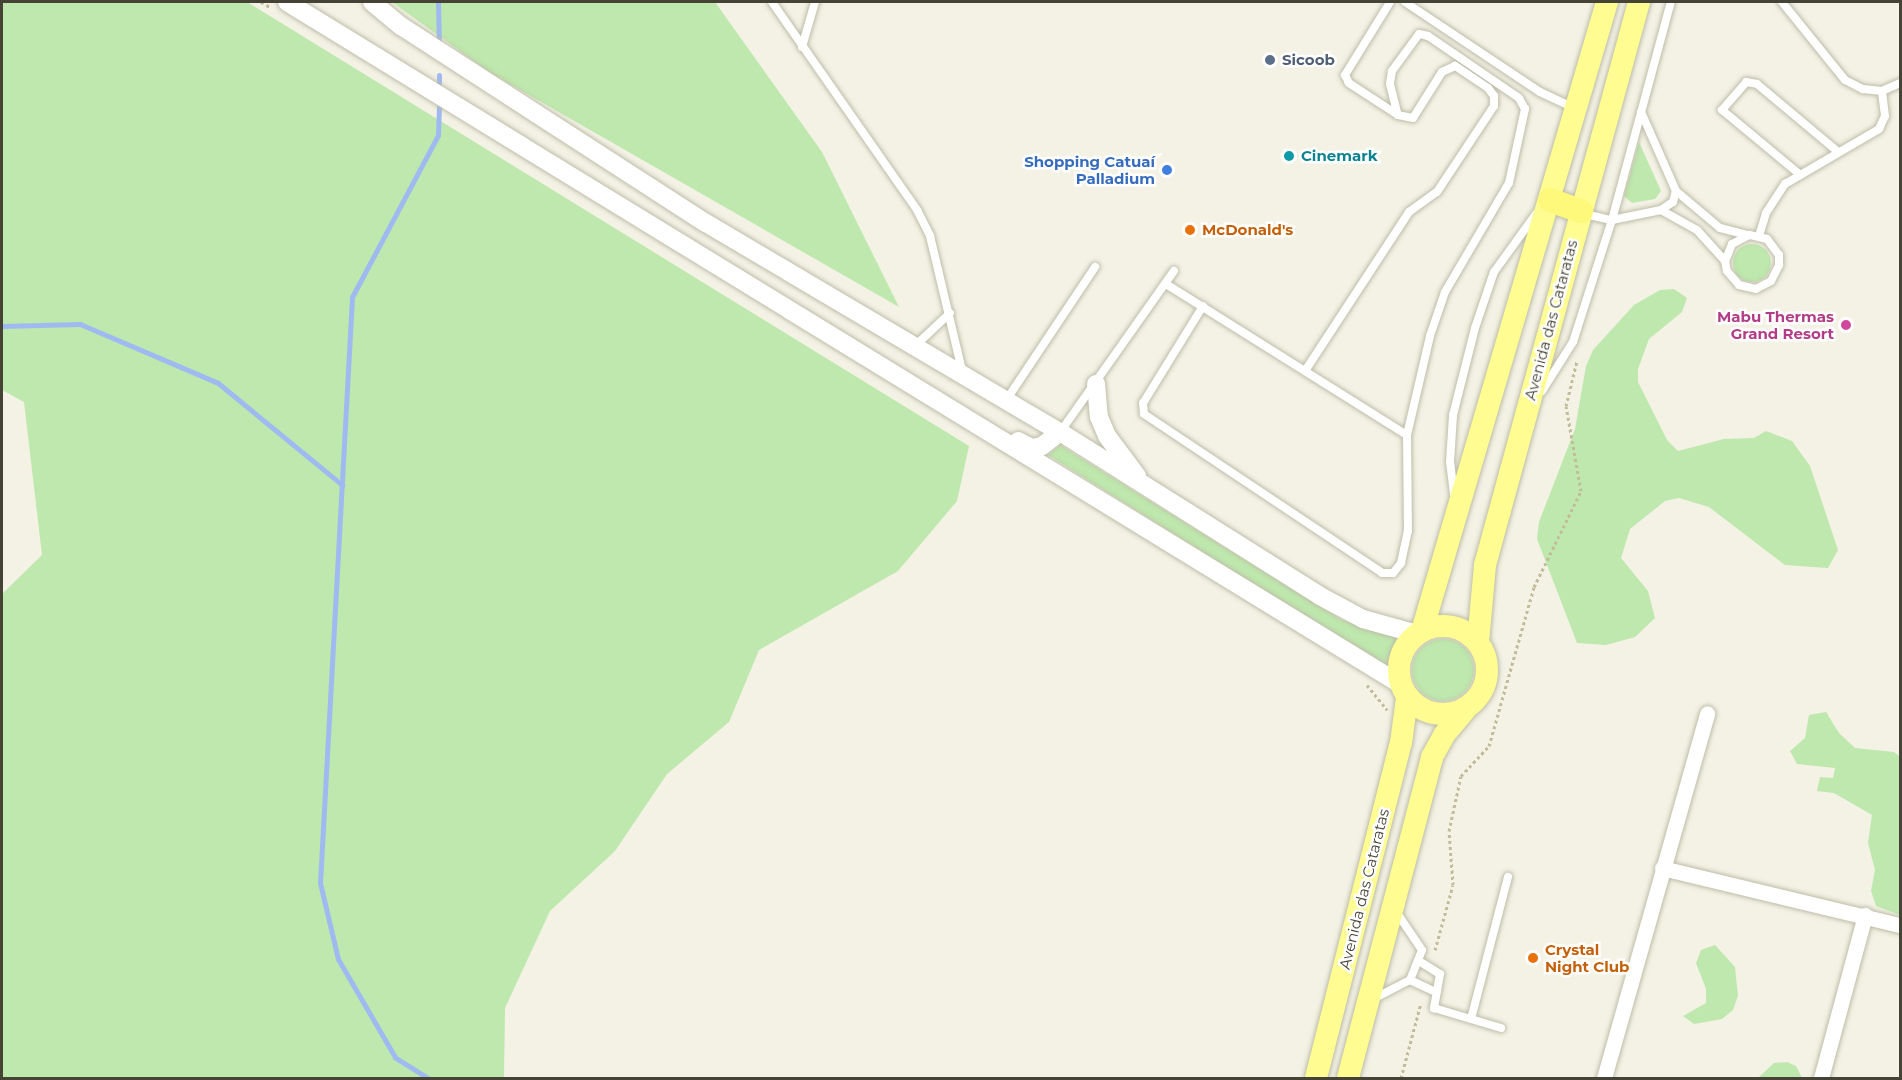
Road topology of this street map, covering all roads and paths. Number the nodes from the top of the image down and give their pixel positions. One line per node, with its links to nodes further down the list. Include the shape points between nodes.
1 (287, 2): 38 (street)
2 (372, 2): 32 (street, via 401,26 706,223)
3 (772, 2): 11 (lane)
4 (815, 2): 11 (lane)
5 (1390, 2): 16 (lane, via 1345,75 1349,83)
6 (1405, 2): 14 (lane, via 1540,92)
7 (1607, 2): 14 (main road)
8 (1639, 2): 22 (main road, Avenida das Cataratas)
9 (1672, 2): 15 (lane)
10 (1782, 2): 13 (lane, via 1845,80 1863,89)
11 (802, 47): 31 (lane, via 917,210 930,236)
12 (1900, 82): 13 (lane)
13 (1882, 91): 17 (lane, via 1885,116 1879,129)
14 (1577, 108): 20 (main road)
15 (1641, 112): 19 (lane); 23 (lane)
16 (1398, 115): 34 (lane, via 1413,118 1442,72 1455,66 1494,96 1494,106 1463,156 1437,192 1409,212); 41 (lane, via 1390,84 1392,71 1419,34 1428,36 1520,98 1526,109 1509,183 1445,292 1418,377)
17 (1837, 151): 18 (lane); 18 (lane, via 1757,84 1746,82 1722,110)
18 (1798, 174): 25 (lane, via 1785,184 1766,213)
19 (1676, 192): 21 (lane, via 1673,202); 24 (lane, via 1720,228)
20 (1550, 200): 22 (highway); 43 (main road); 43 (lane, via 1494,272 1475,328 1453,415 1450,462)
21 (1661, 210): 23 (lane); 26 (lane, via 1696,230)
22 (1581, 211): 23 (lane); 39 (main road, Avenida das Cataratas)
23 (1612, 220): 39 (lane, via 1573,342)
24 (1749, 235): 25 (lane); 26 (lane, via 1732,244)
25 (1758, 236): 26 (lane, via 1767,240 1779,255 1772,281 1756,289 1739,285 1727,271)
26 (1725, 261)
27 (1095, 267): 37 (lane)
28 (1174, 271): 29 (lane)
29 (1166, 284): 30 (lane); 36 (lane)
30 (1203, 306): 34 (lane); 41 (lane, via 1143,403 1144,414 1382,573 1393,573 1401,563 1408,531)
31 (950, 313): 32 (lane); 35 (lane)
32 (915, 346): 35 (street)
33 (1580, 349): 55 (path, via 1566,406 1581,491 1534,587 1489,746 1461,776 1449,831 1453,885)
34 (1305, 371): 41 (lane)
35 (963, 375): 37 (street)
36 (1096, 384): 40 (lane); 42 (street, via 1099,417 1107,436)
37 (1006, 400): 40 (street)
38 (942, 402): 40 (street, via 1031,448 1042,446); 46 (street)
39 (1523, 420): 45 (main road, Avenida das Cataratas, via 1485,565)
40 (1060, 432): 42 (street)
41 (1407, 435)
42 (1146, 487): 44 (street, via 1363,619)
43 (1458, 517): 44 (main road)
44 (1419, 632): 45 (main road, via 1449,625); 46 (main road, via 1399,662)
45 (1478, 642): 47 (main road, via 1489,674 1482,695)
46 (1404, 691): 47 (main road, via 1432,714 1443,716); 62 (main road, Avenida das Cataratas, via 1401,743)
47 (1465, 710): 51 (main road, via 1432,757)
48 (1707, 714): 49 (street)
49 (1662, 868): 52 (street); 65 (street)
50 (1508, 877): 60 (lane)
51 (1393, 908): 54 (lane, via 1418,939 1422,950); 59 (main road)
52 (1865, 915): 53 (street); 66 (street)
53 (1900, 924)
54 (1419, 961): 55 (lane); 56 (lane)
55 (1431, 966): 58 (lane, via 1440,974)
56 (1410, 980): 57 (lane); 59 (lane)
57 (1425, 987): 58 (lane); 64 (path)
58 (1436, 992): 60 (lane, via 1434,1008)
59 (1369, 1001): 63 (main road)
60 (1471, 1019): 61 (lane)
61 (1500, 1028)
62 (1316, 1078)
63 (1348, 1078)
64 (1401, 1078)
65 (1604, 1078)
66 (1821, 1078)

